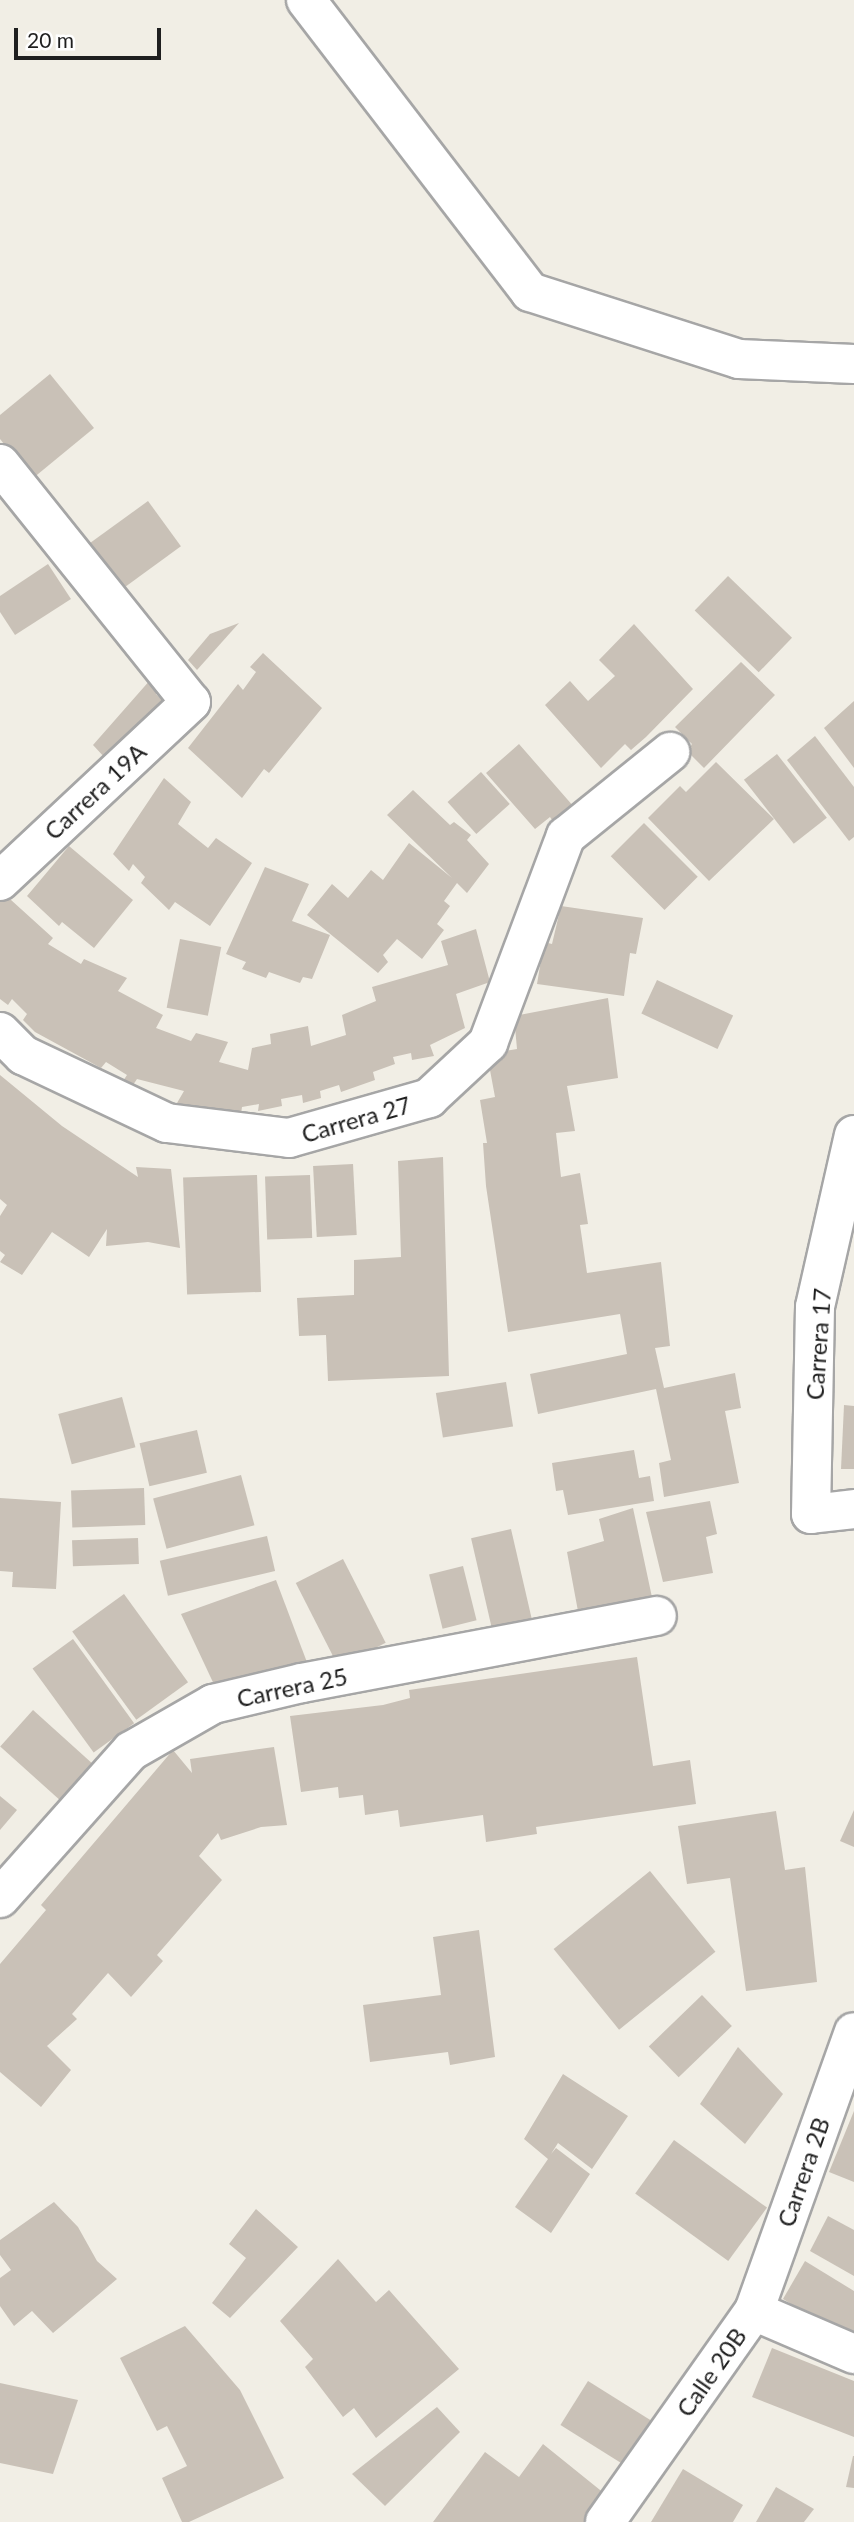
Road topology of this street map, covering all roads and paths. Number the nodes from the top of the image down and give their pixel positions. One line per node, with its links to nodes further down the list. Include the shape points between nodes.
1 (306, 0): 2 (street, via 530,292 738,359)
2 (854, 363)
3 (0, 464): 5 (street, Carrera 19A, via 191,702)
4 (670, 752): 6 (street, Carrera 27, via 565,836 488,1043 429,1098 289,1138 167,1123 23,1055)
5 (0, 881)
6 (0, 1032)
7 (854, 1135): 8 (street, Carrera 17, via 815,1307 811,1514)
8 (854, 1509)
9 (657, 1616): 10 (street, Carrera 25, via 213,1704 131,1751)
10 (0, 1898)
11 (854, 2032): 12 (street, Carrera 2B)
12 (754, 2311): 13 (street, Calle 20B); 14 (street, Calle 20B)
13 (854, 2354)
14 (606, 2522)

